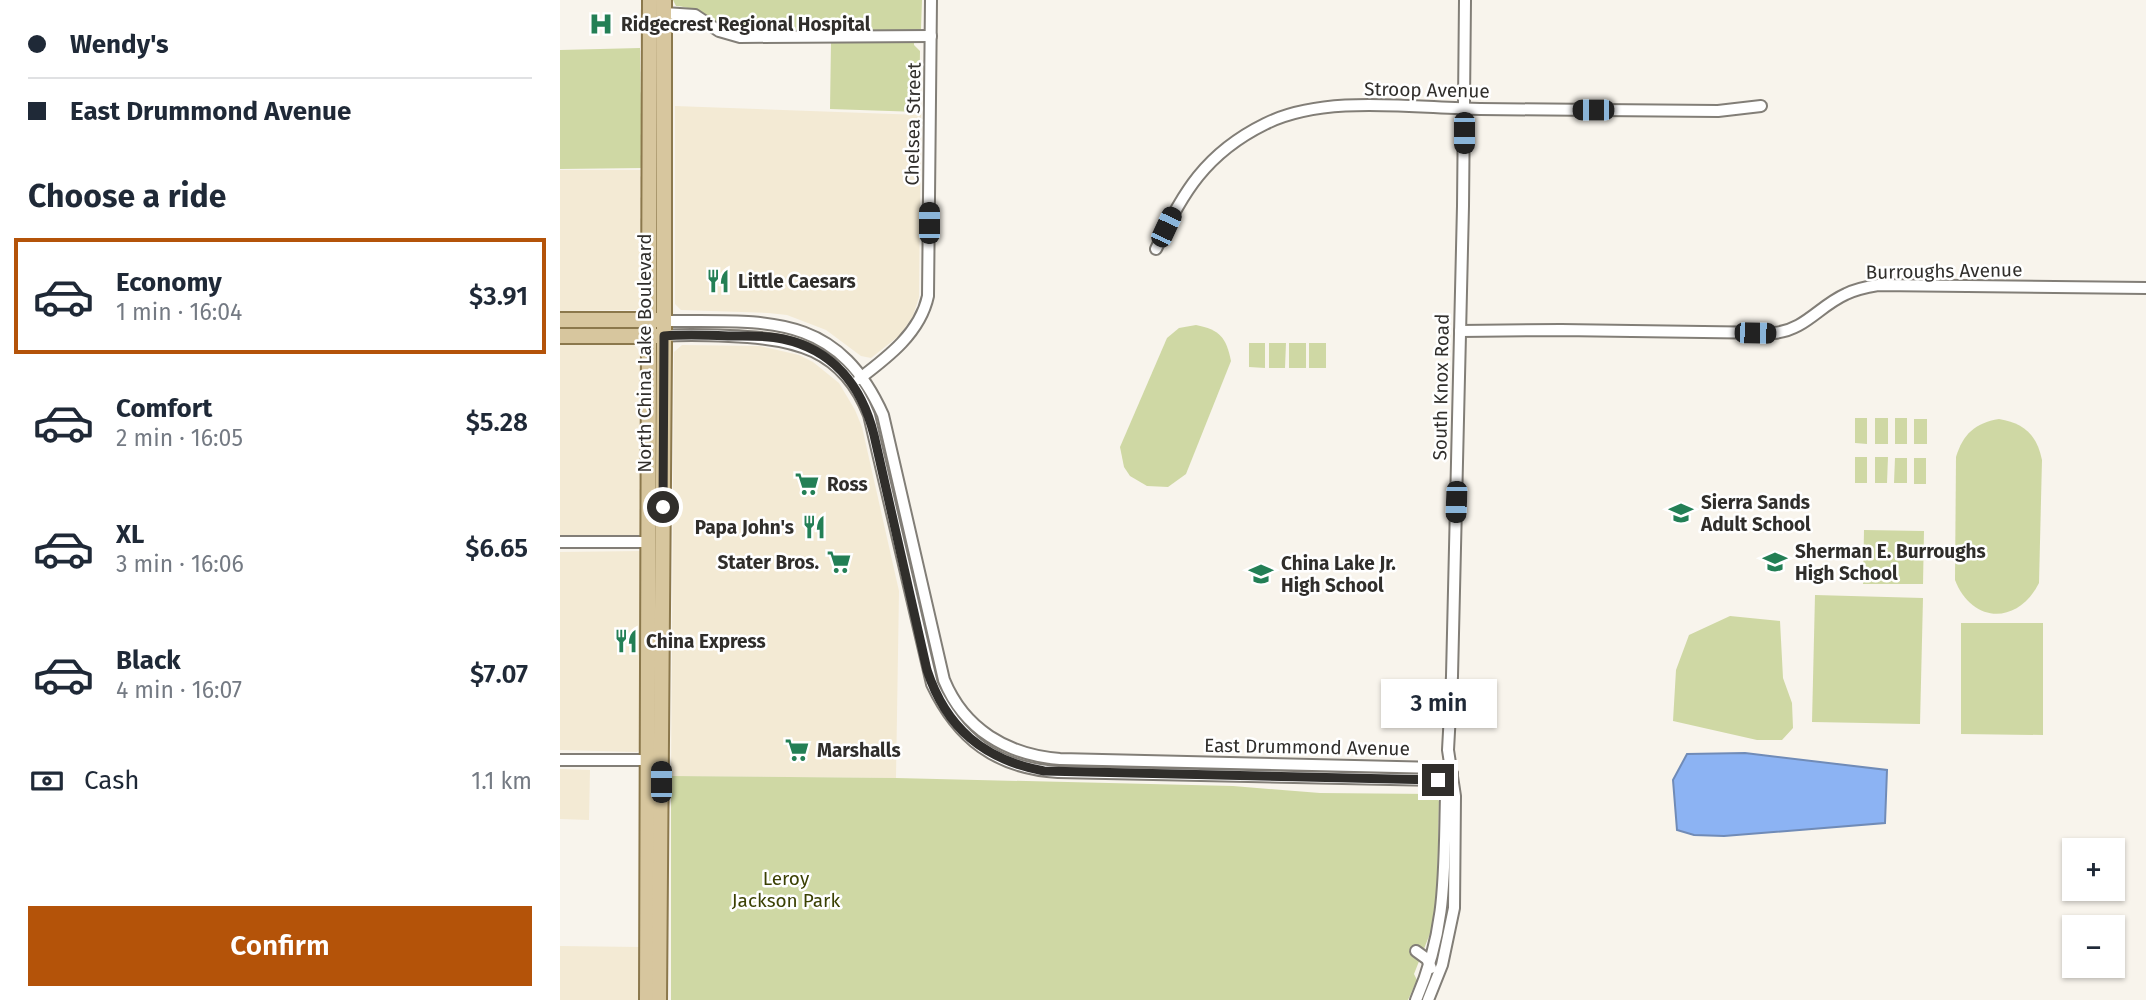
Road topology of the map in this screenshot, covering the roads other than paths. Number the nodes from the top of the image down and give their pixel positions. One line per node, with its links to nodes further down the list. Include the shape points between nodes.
1 (650, 0): 4 (main road, North China Lake Boulevard)
2 (931, 0): 5 (street, Chelsea Street)
3 (1465, 0): 7 (street, South Knox Road)
4 (659, 10): 5 (street, via 695,15 719,31 740,37); 11 (main road, North China Lake Boulevard); 11 (main road, North China Lake Boulevard, via 659,65 665,73)
5 (931, 36): 15 (street, Chelsea Street, via 926,308 912,333)
6 (1761, 106): 7 (street, Stroop Avenue, via 1718,111)
7 (1464, 108): 8 (street, Stroop Avenue, via 1337,107 1310,110 1264,125 1221,153 1190,185); 12 (street, South Knox Road)
8 (1156, 249)
9 (2146, 288): 12 (street, Burroughs Avenue, via 1878,285 1843,295 1794,330 1774,334)
10 (560, 320): 11 (main road)
11 (657, 320): 14 (main road, North China Lake Boulevard); 15 (street, East Drummond Avenue, via 788,326 831,346)
12 (1460, 331): 21 (street, South Knox Road, via 1448,750)
13 (560, 336): 14 (main road)
14 (657, 336): 16 (street, East Drummond Avenue, via 786,340 818,353); 18 (main road, North China Lake Boulevard); 20 (main road, North China Lake Boulevard)
15 (863, 376): 16 (street, Chelsea Street); 21 (street, East Drummond Avenue, via 883,415 944,680 964,714 987,736 1015,751 1047,758 1439,768)
16 (852, 384): 21 (street, East Drummond Avenue, via 869,415 932,684 953,721 993,755 1027,768 1058,772 1438,780)
17 (560, 542): 18 (street)
18 (649, 542): 20 (main road, North China Lake Boulevard)
19 (560, 760): 20 (street)
20 (654, 760): 23 (main road, North China Lake Boulevard); 27 (main road, North China Lake Boulevard)
21 (1452, 774): 24 (street, via 1446,796 1443,908); 29 (street, South Knox Road, via 1454,908 1442,965)
22 (1416, 951): 24 (street)
23 (647, 958): 25 (main road, North China Lake Boulevard); 26 (main road, via 654,963)
24 (1430, 965): 28 (street)
25 (647, 1000)
26 (653, 1000)
27 (659, 1000)
28 (1419, 1000)
29 (1428, 1000)

